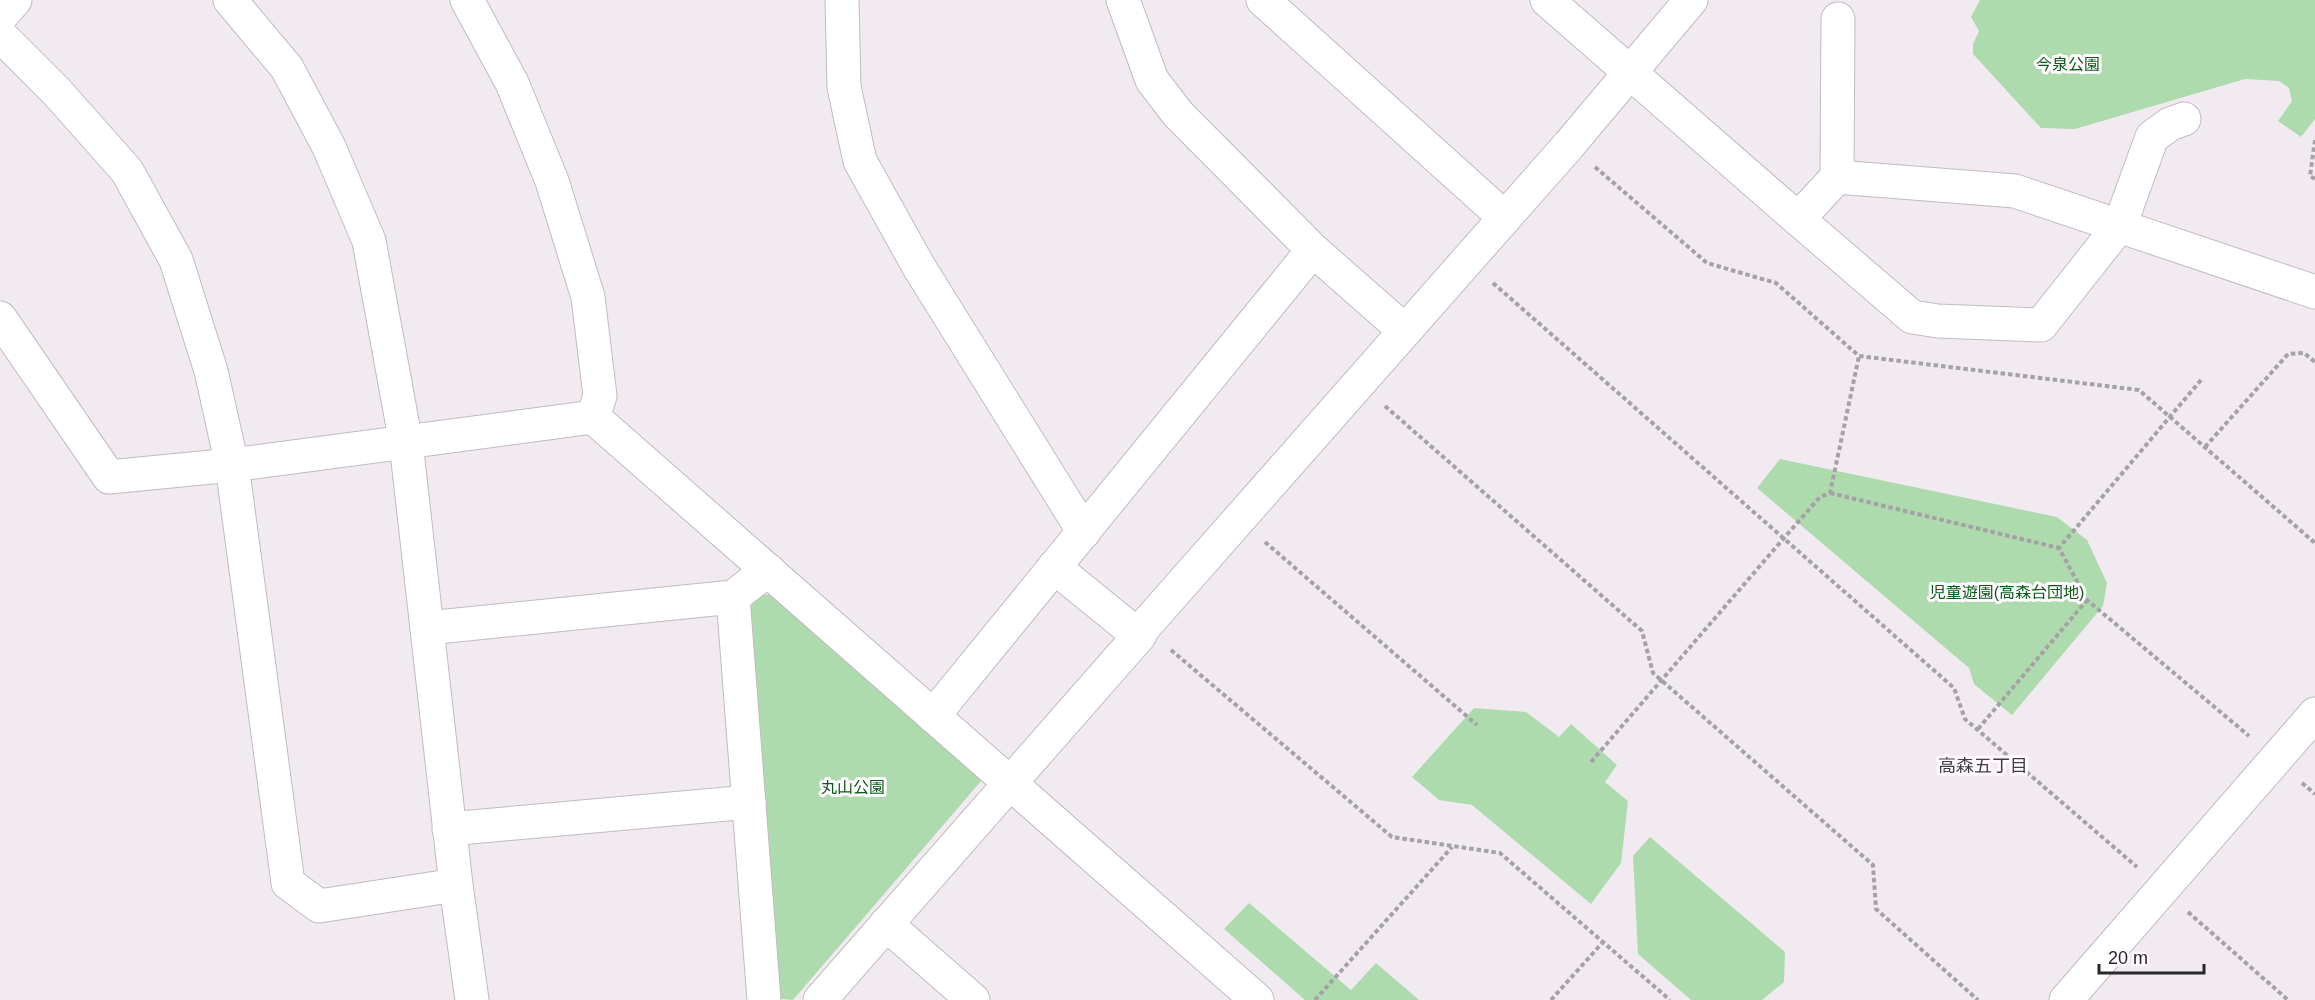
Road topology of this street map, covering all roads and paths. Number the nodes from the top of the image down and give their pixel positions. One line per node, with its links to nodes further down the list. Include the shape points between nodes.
1 (15, 0): 9 (street)
2 (230, 0): 30 (street, via 287,68 329,147 369,241)
3 (842, 0): 35 (street, via 844,87 860,161 919,267)
4 (1123, 0): 20 (street, via 1152,80 1178,114)
5 (1263, 0): 17 (street)
6 (1547, 0): 12 (street)
7 (1691, 0): 12 (street)
8 (474, 4): 29 (street, via 512,83 552,182 588,297 600,396)
9 (0, 17)
10 (1838, 19): 15 (street)
11 (0, 35): 32 (street, via 127,171 171,250 211,371)
12 (1631, 73): 17 (street); 18 (street)
13 (2184, 119): 19 (street, via 2152,137)
14 (2315, 140): 16 (path, via 2310,176)
15 (1837, 177): 18 (street); 19 (street, via 2015,191)
16 (2315, 179)
17 (1505, 218): 21 (street)
18 (1798, 219): 19 (street, via 1912,317 2041,325)
19 (2120, 225): 22 (street)
20 (1313, 250): 24 (street); 35 (street)
21 (1467, 260): 24 (street); 36 (path)
22 (2315, 292)
23 (0, 318): 32 (street, via 109,477)
24 (1405, 331): 28 (street)
25 (1859, 356): 33 (path)
26 (2315, 362): 31 (path, via 2304,353 2288,354)
27 (2201, 380): 37 (path)
28 (1359, 384): 34 (street); 44 (path, via 1642,631 1653,673)
29 (593, 417): 30 (street); 39 (street)
30 (406, 443): 32 (street); 42 (street)
31 (2205, 447)
32 (232, 465): 56 (street, via 288,883 319,906)
33 (1830, 492): 36 (path); 37 (path)
34 (1239, 519): 43 (street); 47 (path)
35 (1083, 532): 38 (street)
36 (1784, 538): 44 (path); 48 (path, via 1954,688 1965,718)
37 (2059, 548): 41 (path)
38 (1054, 567): 43 (street); 46 (street)
39 (768, 570): 40 (street); 46 (street)
40 (733, 597): 42 (street); 53 (street)
41 (2088, 600): 48 (path); 49 (path)
42 (427, 628): 54 (street)
43 (1142, 632): 51 (street); 55 (path, via 1392,837)
44 (1662, 681): 50 (path); 68 (path, via 1873,865 1876,909)
45 (2315, 714): 49 (street)
46 (933, 716): 51 (street)
47 (1477, 725)
48 (1978, 729): 57 (path)
49 (2276, 759): 52 (path); 57 (street)
50 (1592, 762)
51 (1009, 783): 58 (street); 64 (street)
52 (2315, 794)
53 (749, 802): 54 (street); 61 (street)
54 (449, 829): 56 (street)
55 (1453, 846): 59 (path, via 1500,853); 65 (path)
56 (456, 885): 60 (street)
57 (2162, 889): 69 (street); 70 (path)
58 (886, 924): 62 (street); 63 (street)
59 (1603, 942): 66 (path); 67 (path)
60 (472, 1000)
61 (764, 1000)
62 (820, 1000)
63 (973, 1000)
64 (1257, 1000)
65 (1315, 1000)
66 (1551, 1000)
67 (1670, 1000)
68 (1978, 1000)
69 (2066, 1000)
70 (2288, 1000)

